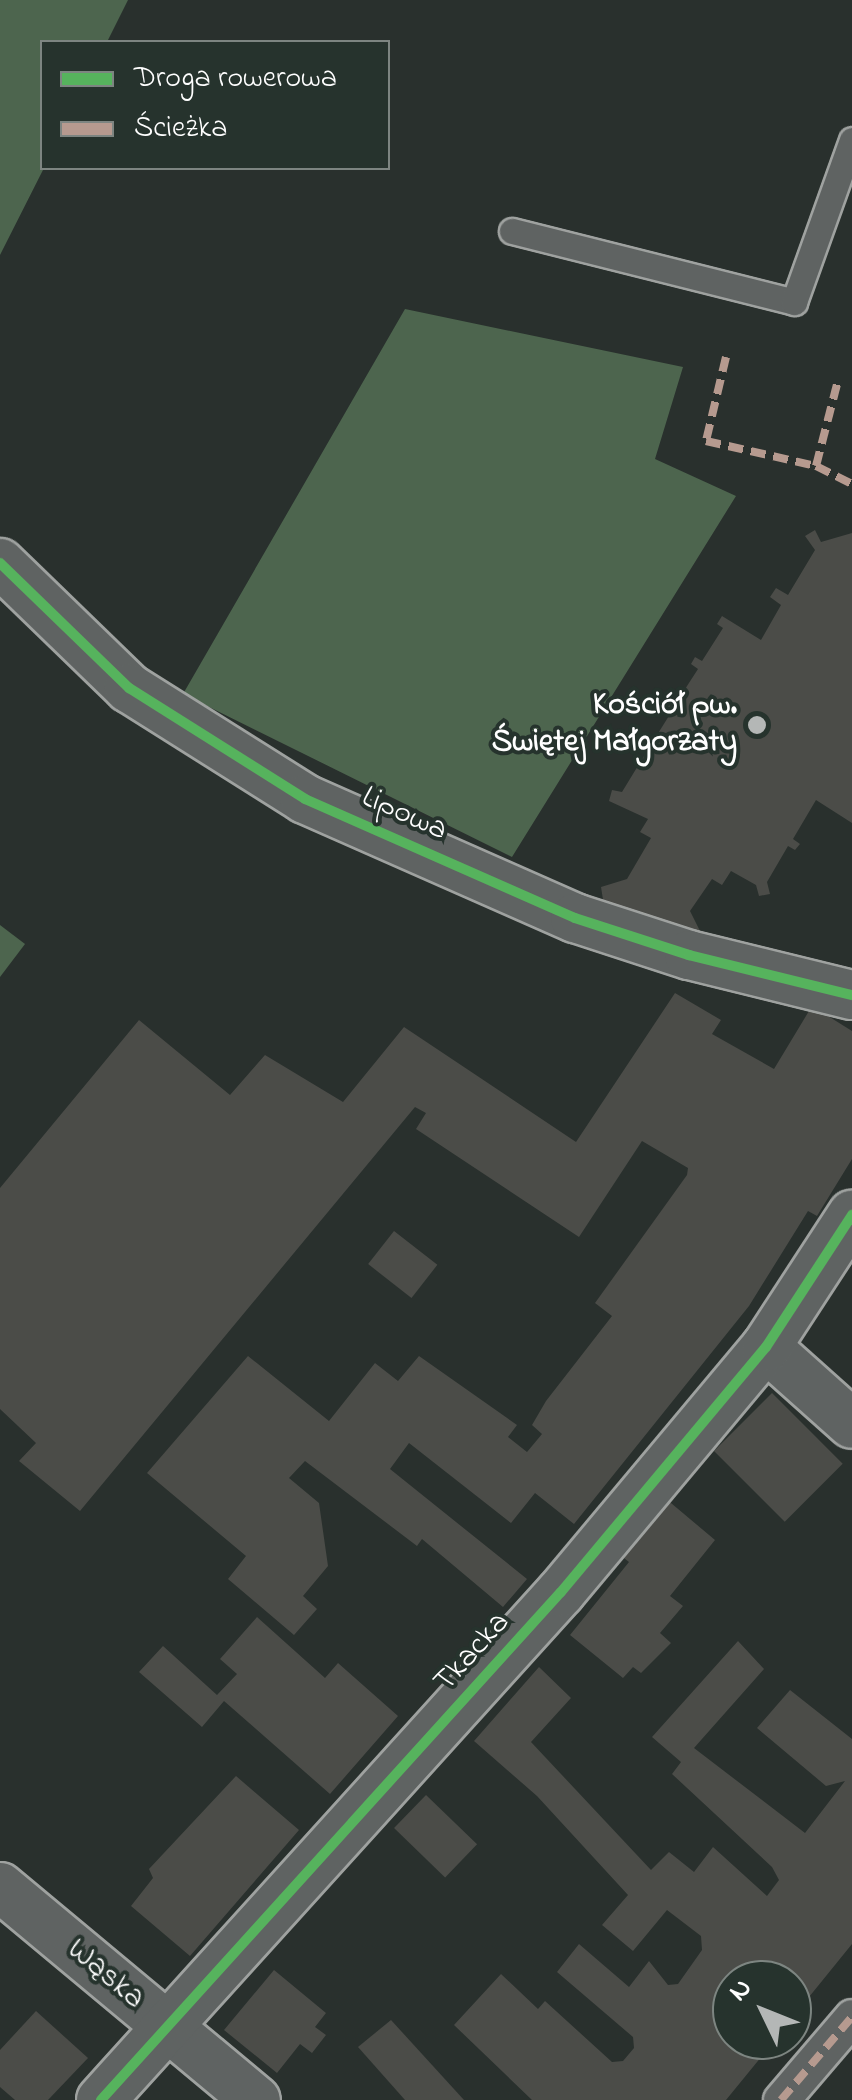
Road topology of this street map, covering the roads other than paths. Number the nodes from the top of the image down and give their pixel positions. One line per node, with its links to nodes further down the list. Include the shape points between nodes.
1 (852, 140): 2 (lane, via 794,302)
2 (512, 232)
3 (0, 563): 4 (street, Lipowa, via 128,688 305,799 575,918 689,955)
4 (852, 995)
5 (852, 1215): 6 (street, Tkacka)
6 (766, 1347): 7 (street); 10 (street, Tkacka, via 561,1592)
7 (852, 1424)
8 (0, 1887): 10 (street, Wąska)
9 (852, 2017): 13 (street)
10 (170, 2030): 11 (street, Tkacka); 12 (street, Wąska)
11 (101, 2100)
12 (256, 2100)
13 (781, 2100)

